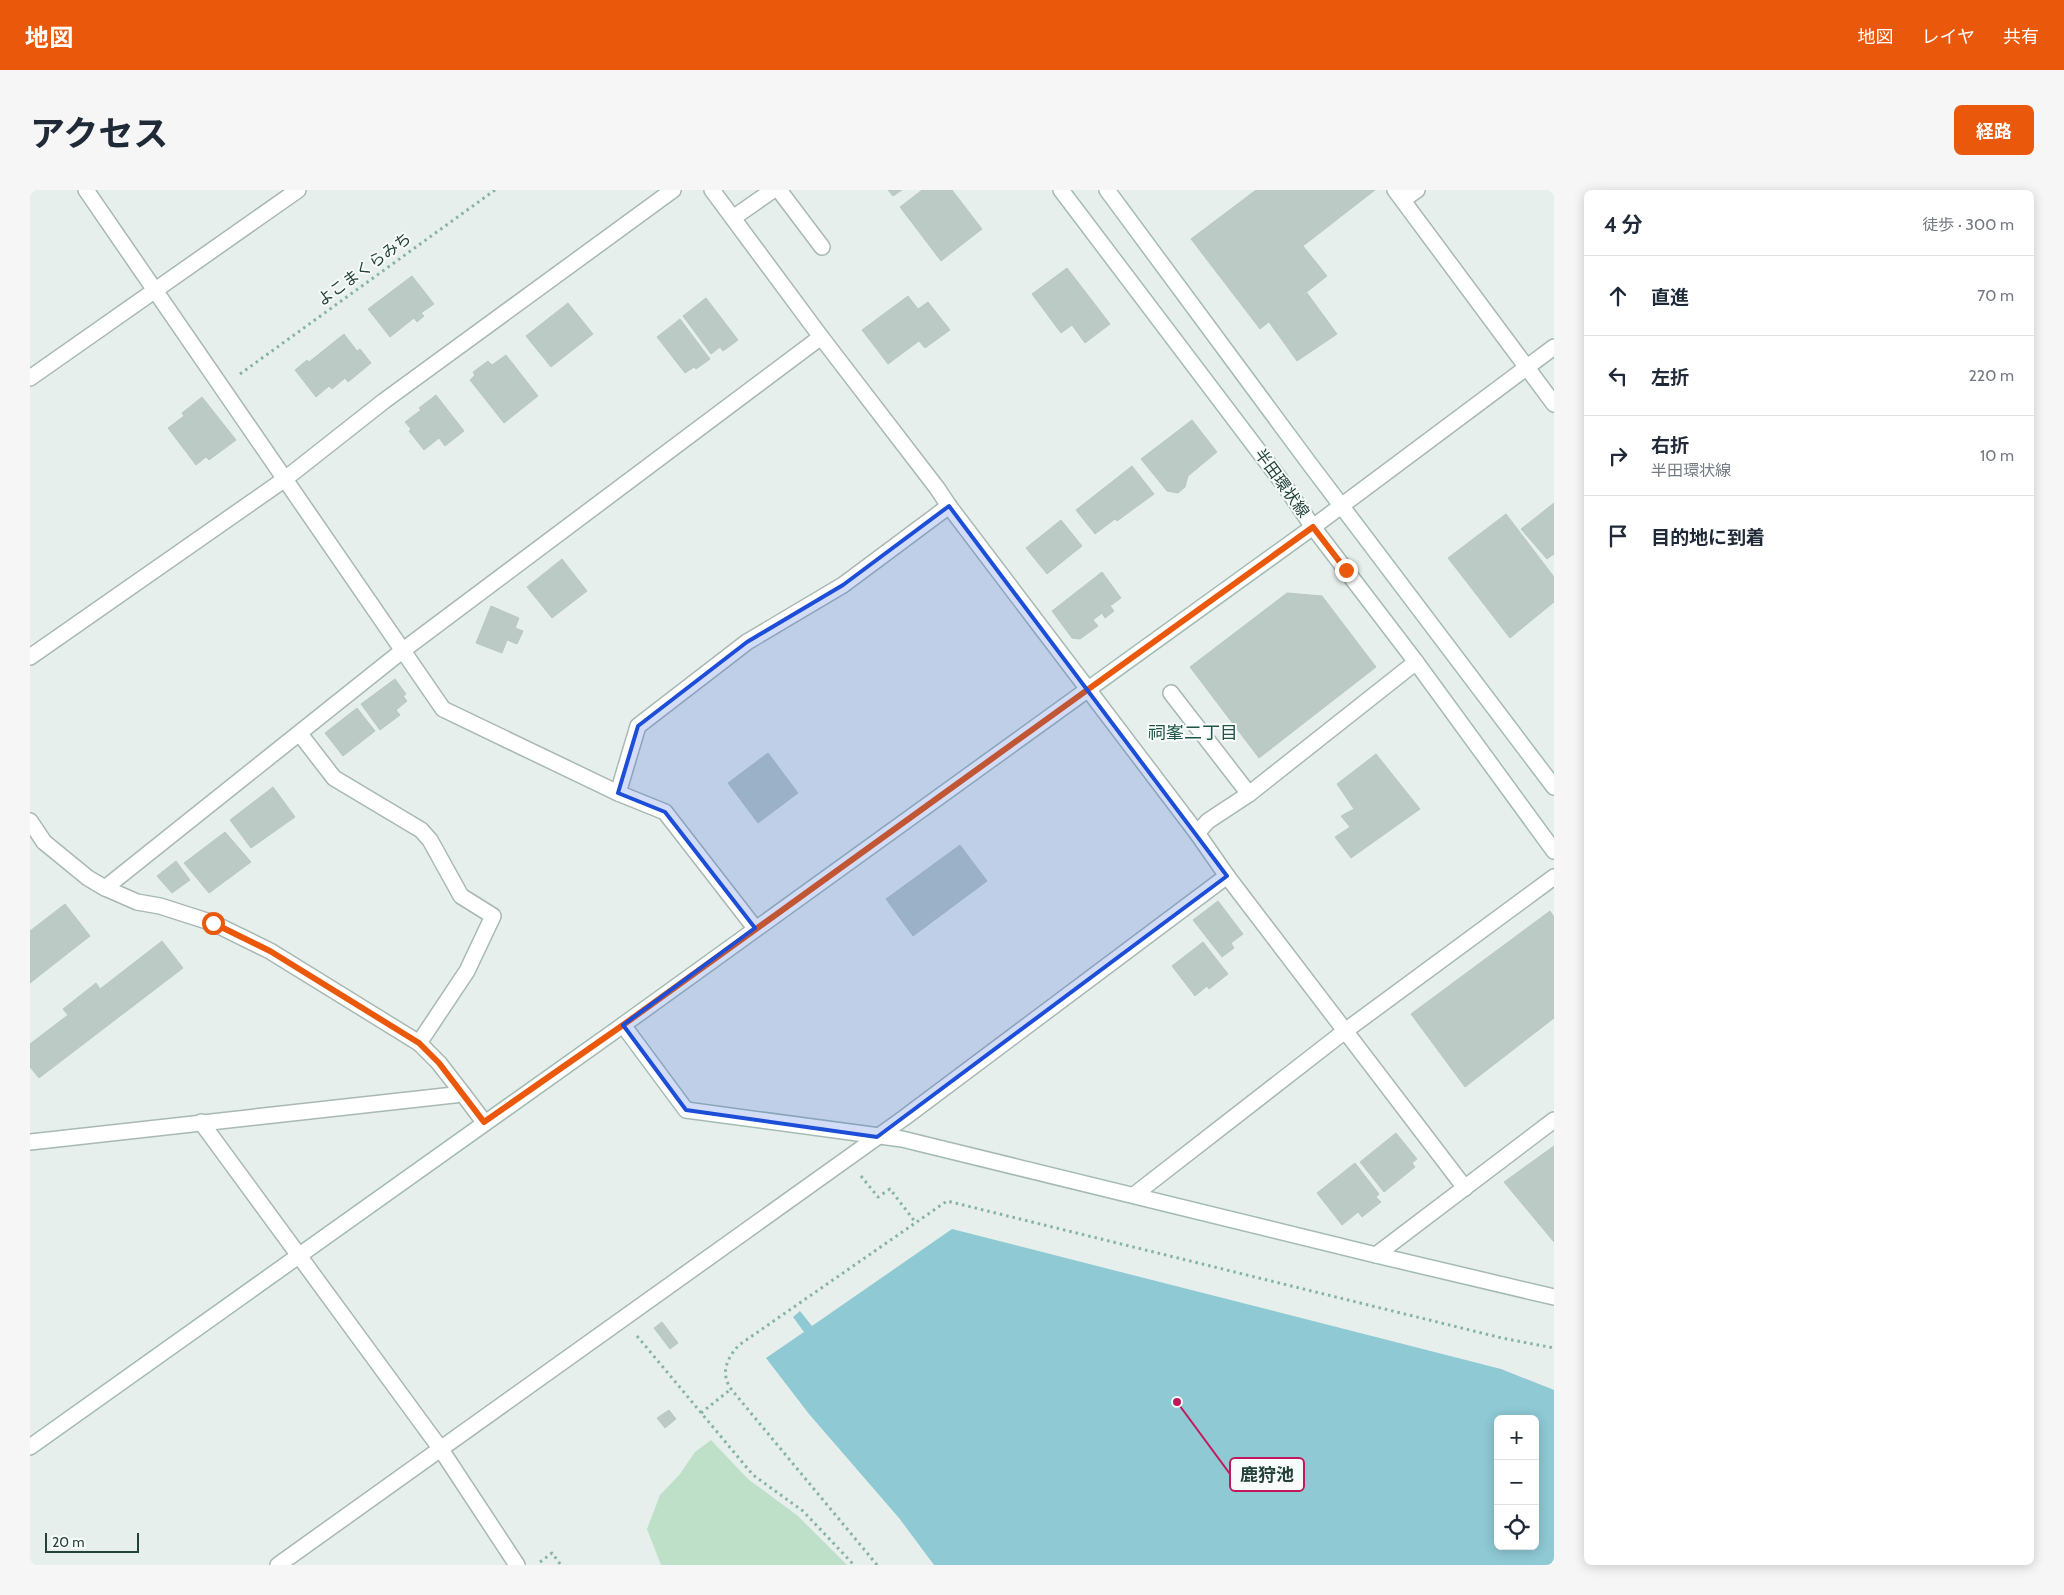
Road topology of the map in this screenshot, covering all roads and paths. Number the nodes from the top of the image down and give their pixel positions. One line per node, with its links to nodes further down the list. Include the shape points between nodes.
1 (86, 190): 14 (street)
2 (298, 190): 14 (street)
3 (495, 190): 17 (path, よこまくらみち)
4 (673, 190): 21 (street, via 384,401)
5 (712, 190): 12 (street)
6 (773, 190): 12 (street)
7 (779, 190): 13 (street)
8 (1061, 190): 24 (street, 半田環状線)
9 (1107, 190): 23 (street, 半田環状線)
10 (1416, 190): 11 (street)
11 (1399, 195): 18 (street)
12 (733, 218): 15 (street)
13 (822, 246)
14 (155, 290): 19 (street); 21 (street)
15 (821, 337): 22 (street); 25 (street)
16 (1554, 347): 18 (street)
17 (248, 368)
18 (1526, 368): 20 (street); 23 (street)
19 (30, 378)
20 (1554, 404)
21 (285, 479): 25 (street); 26 (street)
22 (948, 506): 28 (street); 32 (street, via 843,585 747,642 638,726)
23 (1342, 507): 24 (street); 31 (street, 半田環状線)
24 (1313, 527): 27 (street, 半田環状線); 28 (street)
25 (402, 651): 30 (street); 32 (street, via 443,709)
26 (30, 657)
27 (1416, 662): 33 (street); 38 (street, 半田環状線)
28 (1088, 690): 35 (street); 42 (street)
29 (1171, 693): 33 (street)
30 (300, 734): 41 (street); 45 (street, via 334,778 421,830 430,840 461,896 493,916 466,971)
31 (1554, 787)
32 (618, 793): 42 (street, via 665,812)
33 (1249, 794): 35 (street, via 1208,820)
34 (30, 821): 37 (street)
35 (1197, 833): 39 (street)
36 (30, 835): 37 (street)
37 (44, 842): 41 (street)
38 (1554, 851)
39 (1227, 876): 44 (street); 50 (street)
40 (1554, 877): 44 (street)
41 (105, 888): 45 (street, via 137,902 213,923 270,951)
42 (755, 928): 43 (street)
43 (623, 1025): 49 (street); 50 (street, via 686,1110)
44 (1345, 1031): 53 (street); 54 (street)
45 (419, 1043): 46 (street)
46 (463, 1094): 48 (street); 49 (street)
47 (1554, 1120): 53 (street)
48 (201, 1122): 51 (street); 56 (street)
49 (484, 1122): 56 (street)
50 (877, 1136): 52 (street); 54 (street, via 902,1139)
51 (30, 1142)
52 (847, 1157): 55 (path, via 878,1197 890,1189); 59 (street)
53 (1465, 1188): 57 (street)
54 (1134, 1195): 57 (street)
55 (916, 1222): 60 (path, via 947,1201 1502,1338); 61 (path, via 739,1345 726,1363 726,1382)
56 (299, 1255): 63 (street); 64 (street)
57 (1376, 1255): 58 (street)
58 (1554, 1297)
59 (623, 1318): 62 (path); 64 (street)
60 (1554, 1348)
61 (732, 1389): 62 (path); 70 (path)
62 (701, 1413): 69 (path, via 753,1475 803,1511)
63 (30, 1447)
64 (440, 1448): 65 (street); 66 (street)
65 (278, 1565)
66 (517, 1565)
67 (536, 1565): 68 (path, via 552,1552)
68 (561, 1565)
69 (854, 1565)
70 (877, 1565)

